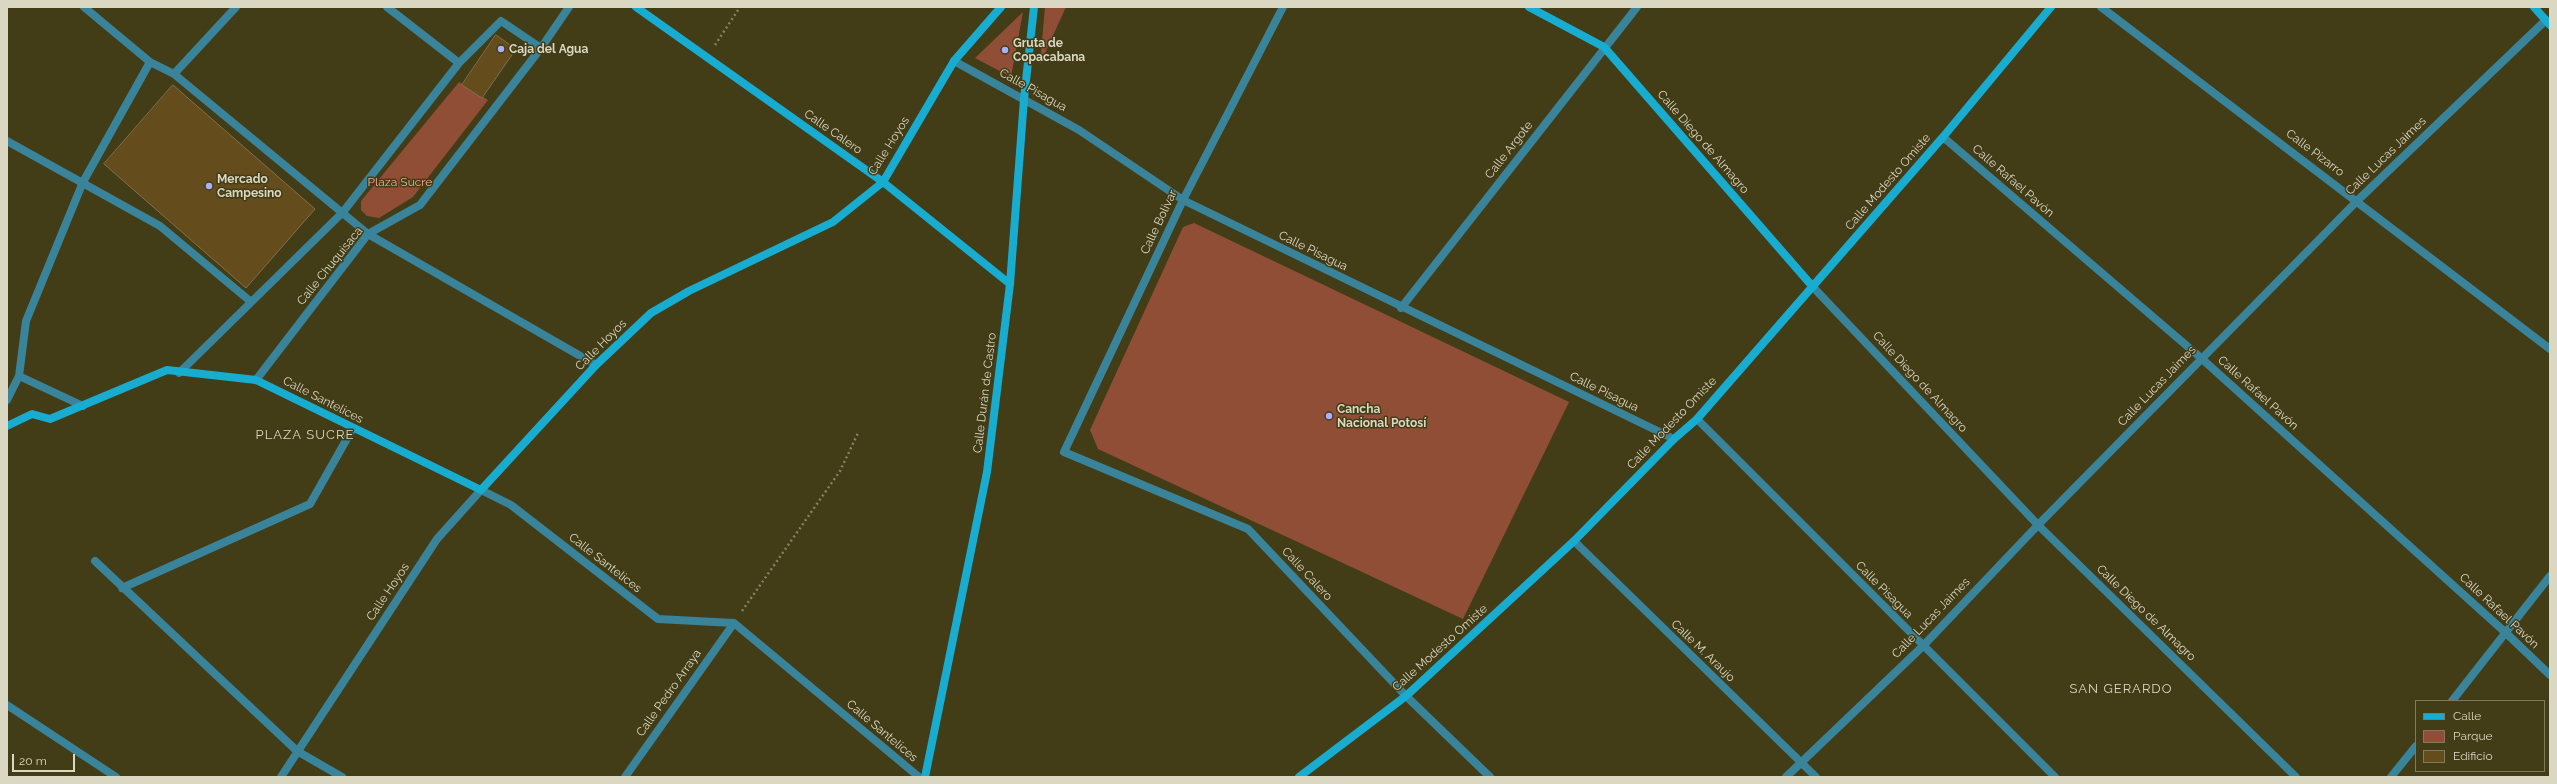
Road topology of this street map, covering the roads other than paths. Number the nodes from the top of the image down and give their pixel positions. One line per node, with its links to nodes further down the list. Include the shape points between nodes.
1 (236, 7): 20 (street)
2 (387, 7): 19 (street)
3 (569, 7): 16 (street, Calle Chuquisaca)
4 (636, 7): 25 (main road, Calle Calero)
5 (1001, 7): 17 (main road, Calle Hoyos)
6 (1034, 7): 21 (main road, Calle Durán de Castro)
7 (1283, 7): 26 (street, Calle Bolivar)
8 (1529, 7): 15 (main road, Calle Diego de Almagro)
9 (1637, 7): 15 (street, Calle Argote)
10 (2051, 7): 22 (main road, Calle Modesto Omiste)
11 (2101, 7): 27 (street, Calle Pizarro)
12 (2534, 7): 14 (main road)
13 (88, 8): 18 (street)
14 (2549, 20): 27 (street, Calle Lucas Jaimes)
15 (1604, 47): 31 (main road, Calle Diego de Almagro); 33 (street, Calle Argote)
16 (541, 48): 19 (street, Calle Chuquisaca, via 502,22); 29 (street, Calle Chuquisaca, via 420,205)
17 (954, 61): 21 (street, Calle Pisagua); 25 (main road, Calle Hoyos)
18 (150, 62): 20 (street); 24 (street)
19 (459, 63): 28 (street, Calle Chuquisaca)
20 (174, 74): 28 (street)
21 (1024, 99): 26 (street, Calle Pisagua, via 1079,130); 30 (main road, Calle Durán de Castro)
22 (1943, 137): 31 (main road, Calle Modesto Omiste); 35 (street, Calle Rafael Pavón)
23 (7, 141): 24 (street)
24 (83, 182): 32 (street, via 160,226); 38 (street, via 26,321)
25 (884, 182): 30 (main road, Calle Calero); 36 (main road, Calle Hoyos, via 833,222 689,291 651,313)
26 (1183, 200): 33 (street, Calle Pisagua); 46 (street, Calle Bolivar)
27 (2358, 200): 34 (street, Calle Pizarro); 35 (street, Calle Lucas Jaimes)
28 (342, 212): 29 (street); 32 (street, Calle Chuquisaca)
29 (368, 234): 36 (street); 39 (street, Calle Chuquisaca)
30 (1010, 284): 68 (main road, Calle Durán de Castro, via 987,472)
31 (1813, 287): 42 (main road, Calle Modesto Omiste); 48 (street, Calle Diego de Almagro)
32 (250, 301): 37 (street, Calle Chuquisaca)
33 (1401, 308): 45 (street, Calle Pisagua)
34 (2550, 349)
35 (2201, 358): 48 (street, Calle Lucas Jaimes); 54 (street, Calle Rafael Pavón)
36 (596, 365): 47 (main road, Calle Hoyos)
37 (179, 373): 39 (main road); 41 (main road, via 167,370)
38 (19, 376): 40 (street); 41 (street)
39 (256, 380): 44 (main road, Calle Santelices)
40 (7, 400)
41 (83, 406): 43 (main road, via 50,419 32,414)
42 (1697, 419): 45 (main road, Calle Modesto Omiste); 55 (street, Calle Pisagua)
43 (7, 426)
44 (353, 428): 47 (main road, Calle Santelices); 52 (street, via 310,504)
45 (1674, 439): 49 (main road, Calle Modesto Omiste)
46 (1064, 452): 57 (street, Calle Calero, via 1248,529)
47 (481, 490): 53 (street, Calle Santelices, via 511,505 658,619); 61 (street, Calle Hoyos, via 438,539)
48 (2038, 525): 55 (street, Calle Lucas Jaimes); 74 (street, Calle Diego de Almagro)
49 (1574, 541): 57 (main road, Calle Modesto Omiste); 62 (street, Calle M. Araujo)
50 (95, 561): 52 (street)
51 (2550, 576): 54 (street)
52 (122, 588): 61 (street)
53 (734, 623): 66 (street, Calle Pedro Arraya); 67 (street, Calle Santelices)
54 (2506, 633): 56 (street, Calle Rafael Pavón); 58 (street)
55 (1923, 646): 62 (street, Calle Lucas Jaimes); 73 (street, Calle Pisagua)
56 (2550, 675)
57 (1406, 696): 69 (main road, Calle Modesto Omiste); 70 (street, Calle Calero)
58 (2453, 700)
59 (7, 705): 63 (street)
60 (2415, 747): 75 (street)
61 (297, 751): 64 (street, Calle Hoyos); 65 (street)
62 (1801, 763): 71 (street, Calle Lucas Jaimes); 72 (street, Calle M. Araujo)
63 (116, 777)
64 (281, 777)
65 (342, 777)
66 (625, 777)
67 (919, 777)
68 (925, 777)
69 (1300, 777)
70 (1490, 777)
71 (1786, 777)
72 (1816, 777)
73 (2055, 777)
74 (2296, 777)
75 (2391, 777)

